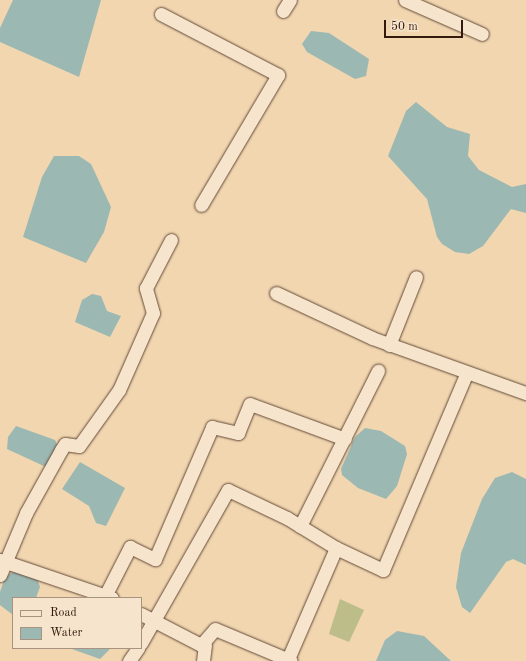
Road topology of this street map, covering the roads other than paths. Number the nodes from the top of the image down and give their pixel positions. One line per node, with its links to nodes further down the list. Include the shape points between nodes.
1 (290, 0): 3 (street)
2 (405, 0): 5 (street)
3 (283, 11)
4 (161, 14): 6 (street, via 278,75)
5 (482, 34)
6 (201, 205)
7 (171, 240): 17 (street, via 146,288 154,313 119,390 79,446 65,444)
8 (416, 277): 10 (street)
9 (276, 293): 10 (street)
10 (389, 345): 12 (street)
11 (378, 371): 14 (street)
12 (466, 374): 13 (street); 16 (street, via 383,570)
13 (526, 394)
14 (345, 439): 15 (street); 19 (street, via 250,404 238,432 212,426 155,559 130,547)
15 (300, 526): 16 (street); 21 (street, via 228,490)
16 (336, 548): 25 (street)
17 (2, 561): 18 (street); 19 (street)
18 (0, 575)
19 (109, 596)
20 (142, 615): 21 (street)
21 (155, 622): 22 (street); 23 (street)
22 (142, 642)
23 (205, 645): 25 (street, via 215,629); 27 (street)
24 (137, 649): 26 (street)
25 (290, 660)
26 (129, 661)
27 (203, 661)

